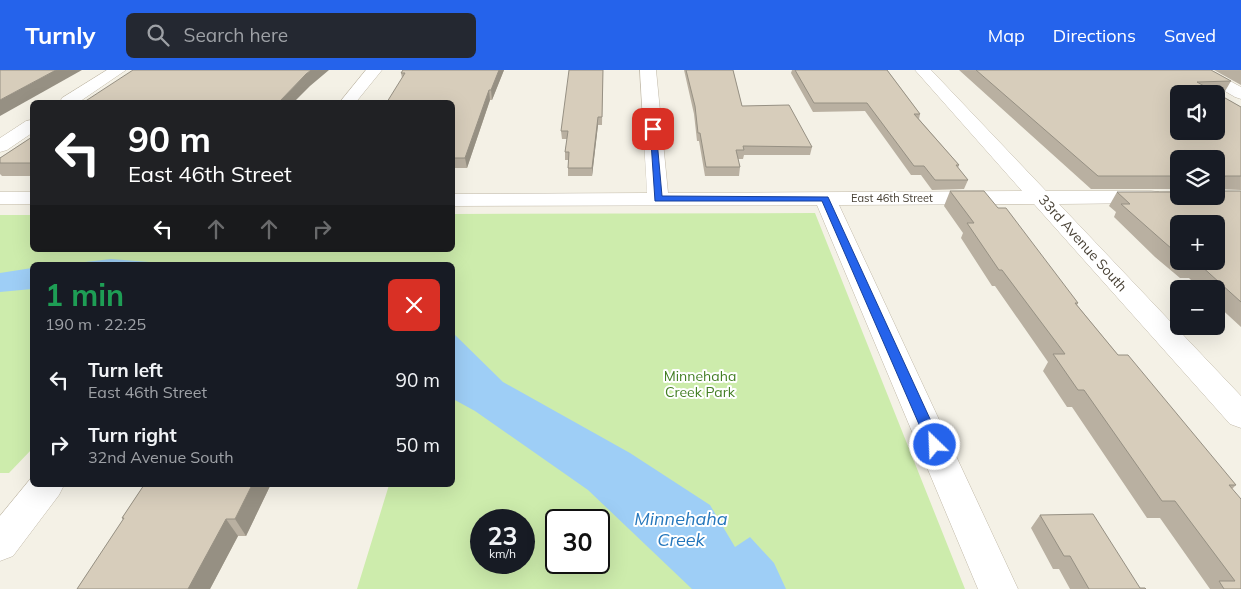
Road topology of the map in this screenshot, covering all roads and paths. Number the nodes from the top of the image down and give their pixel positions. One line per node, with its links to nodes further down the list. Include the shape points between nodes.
1 (118, 70): 7 (street)
2 (374, 70): 8 (street)
3 (648, 70): 16 (street)
4 (923, 70): 15 (street, 33rd Avenue South)
5 (1199, 70): 6 (street)
6 (1241, 94)
7 (71, 100)
8 (350, 100)
9 (30, 126): 10 (street)
10 (0, 146)
11 (1170, 197): 15 (street, East 46th Street)
12 (0, 198): 13 (street)
13 (30, 198)
14 (825, 198): 15 (street, East 46th Street); 16 (street, East 46th Street); 21 (street)
15 (1042, 198): 18 (street, 33rd Avenue South)
16 (658, 199): 17 (street, East 46th Street)
17 (455, 200)
18 (1241, 416)
19 (45, 487): 20 (street)
20 (0, 544)
21 (998, 589)

